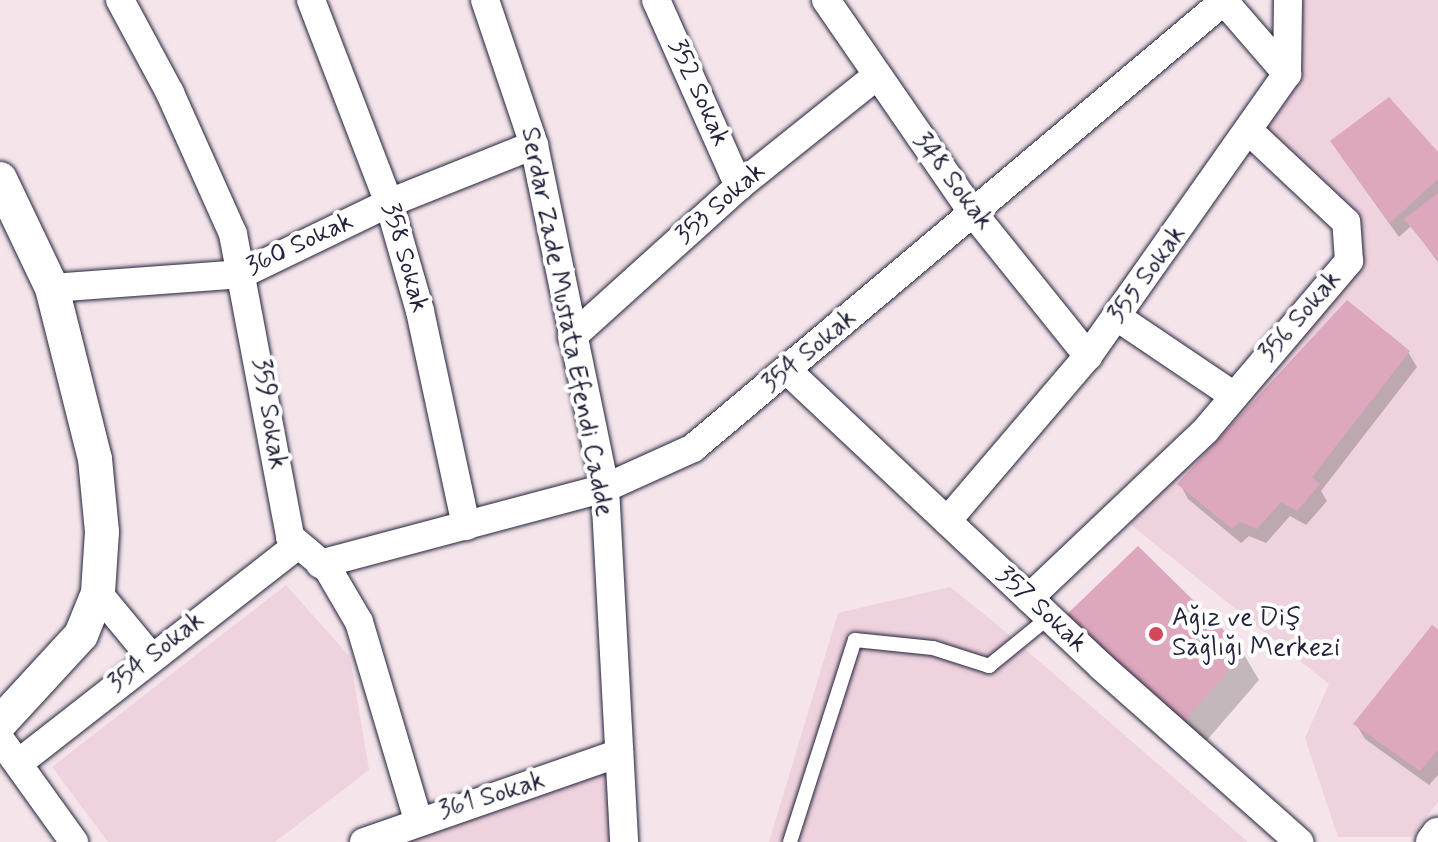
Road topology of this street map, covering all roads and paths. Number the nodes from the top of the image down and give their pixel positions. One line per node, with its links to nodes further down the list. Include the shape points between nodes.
1 (120, 0): 16 (street, 359 Sokak, via 233,234)
2 (311, 0): 14 (street, 358 Sokak)
3 (485, 0): 11 (street, Serdar Zade Mustata Efendi Cadde)
4 (656, 0): 13 (street, 352 Sokak)
5 (826, 0): 9 (street, 348 Sokak)
6 (1288, 0): 8 (street)
7 (1224, 1): 8 (street); 15 (street, 354 Sokak)
8 (1287, 74): 10 (street, 355 Sokak)
9 (875, 77): 13 (street, 353 Sokak); 15 (street, 348 Sokak)
10 (1248, 130): 18 (street, 355 Sokak); 22 (street, 356 Sokak, via 1346,222 1349,261)
11 (534, 145): 14 (street, 360 Sokak); 19 (street, Serdar Zade Mustata Efendi Cadde)
12 (0, 179): 17 (street)
13 (739, 186): 19 (street, 353 Sokak)
14 (389, 203): 16 (street, 360 Sokak); 25 (street, 358 Sokak, via 420,311)
15 (973, 213): 20 (street, 348 Sokak); 21 (street, 354 Sokak)
16 (242, 274): 17 (street, 360 Sokak); 26 (street, 359 Sokak, via 286,527)
17 (52, 288): 28 (street, via 95,459 102,532)
18 (1117, 317): 20 (street, 355 Sokak); 22 (street)
19 (572, 337): 23 (street, Serdar Zade Mustata Efendi Cadde)
20 (1088, 356): 24 (street, 355 Sokak)
21 (789, 372): 23 (street, 354 Sokak, via 693,448); 24 (street, 357 Sokak)
22 (1234, 396): 29 (street, 356 Sokak)
23 (605, 488): 25 (street, 354 Sokak); 33 (street, Serdar Zade Mustata Efendi Cadde)
24 (947, 521): 29 (street, 357 Sokak)
25 (466, 526): 27 (street, 354 Sokak)
26 (296, 546): 27 (street); 30 (street, 354 Sokak)
27 (320, 564): 35 (street, via 338,583 373,659)
28 (98, 593): 30 (street); 31 (street, via 81,635)
29 (1039, 608): 40 (lane, via 989,666 933,648 855,640); 41 (street, 357 Sokak)
30 (151, 657): 34 (street, 354 Sokak)
31 (0, 723)
32 (0, 739): 34 (street)
33 (619, 753): 35 (street, 361 Sokak); 39 (street, Serdar Zade Mustata Efendi Cadde)
34 (20, 762): 37 (street)
35 (418, 820): 38 (street, 361 Sokak)
36 (1438, 835): 42 (street)
37 (74, 842)
38 (364, 842)
39 (624, 842)
40 (790, 842)
41 (1299, 842)
42 (1433, 842)

